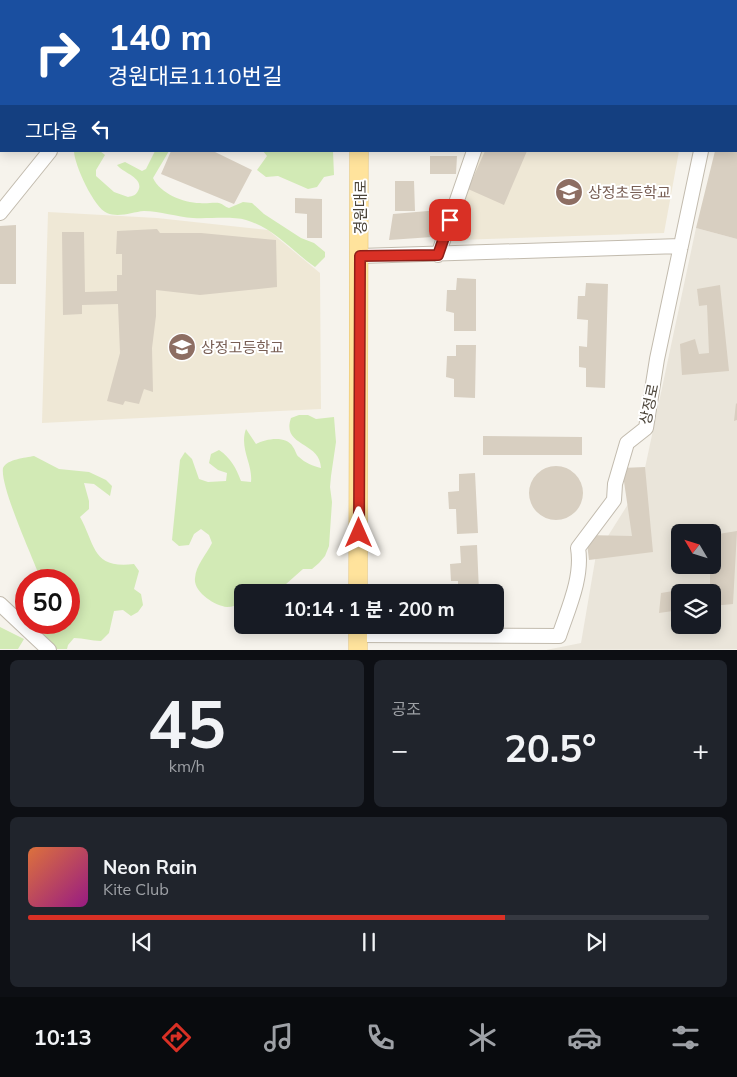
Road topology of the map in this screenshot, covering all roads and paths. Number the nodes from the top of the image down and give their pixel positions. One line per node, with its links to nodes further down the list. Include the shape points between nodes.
1 (49, 152): 5 (street)
2 (360, 152): 8 (main road, 경원대로)
3 (474, 152): 7 (street)
4 (701, 152): 6 (street, 상정로)
5 (0, 213)
6 (681, 246): 7 (street); 11 (street, 상정로, via 646,428 627,443 615,484 614,500 578,548 580,559 559,636)
7 (438, 255): 8 (street)
8 (360, 256): 9 (main road, 경원대로)
9 (358, 584)
10 (0, 604): 12 (street)
11 (358, 637)
12 (49, 650)

